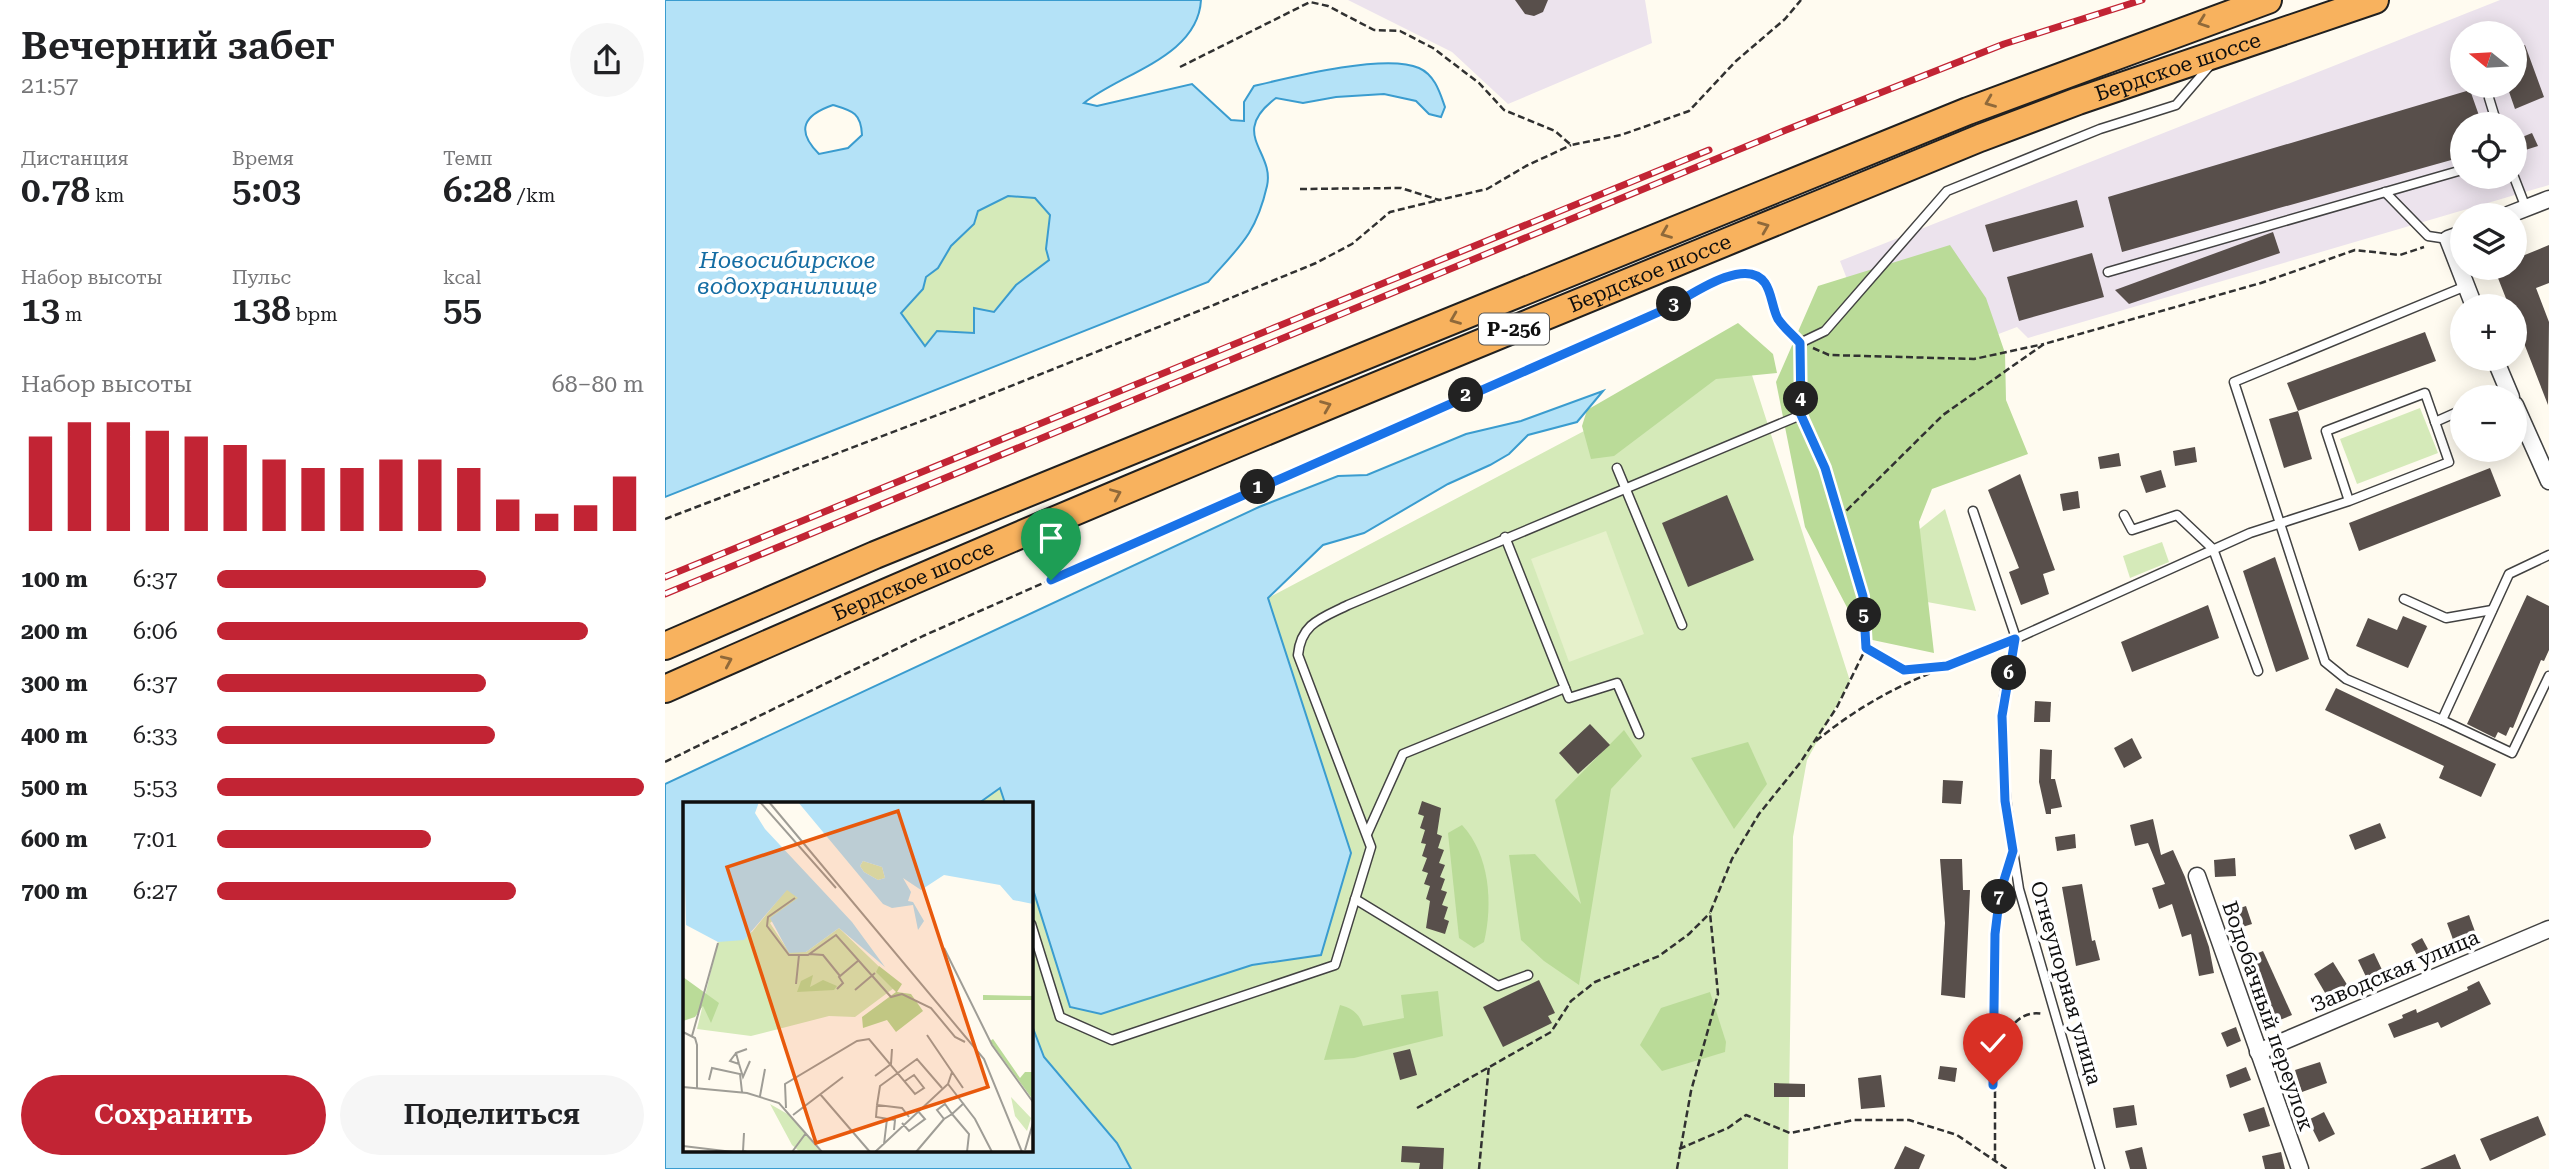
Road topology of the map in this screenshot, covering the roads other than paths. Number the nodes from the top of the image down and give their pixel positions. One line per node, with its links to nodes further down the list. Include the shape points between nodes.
1 (2268, 0): 32 (highway, Бердское шоссе / Р-256, one-way to 32, via 2054,76 888,550)
2 (2375, 0): 3 (highway, Бердское шоссе / Р-256)
3 (2224, 51): 20 (lane, via 2176,105 2100,129 1948,191 1825,331 1800,343 1801,415); 37 (highway, Бердское шоссе / Р-256, one-way to 3, via 891,588 1954,149)
4 (2489, 98): 5 (lane)
5 (2493, 112)
6 (2450, 173): 7 (lane)
7 (2385, 192): 10 (lane, via 2428,236); 11 (lane)
8 (2549, 199): 9 (street)
9 (2527, 208)
10 (2450, 237)
11 (2108, 272)
12 (2465, 280): 13 (street)
13 (2466, 286): 14 (street); 24 (lane, via 2234,382)
14 (2470, 294)
15 (2450, 415): 16 (lane)
16 (2435, 422): 21 (lane, via 2449,462); 21 (lane, via 2425,393 2326,431)
17 (2527, 432): 19 (street)
18 (1617, 468): 20 (lane)
19 (2549, 481)
20 (1626, 487): 25 (lane); 30 (lane)
21 (2349, 501): 24 (lane)
22 (1973, 511): 31 (lane)
23 (2124, 515): 26 (lane, via 2132,530 2177,515)
24 (2279, 523): 26 (lane); 38 (lane, via 2325,662 2346,679)
25 (1505, 537): 35 (lane); 40 (lane, via 1330,614 1299,639 1298,655)
26 (2213, 549): 31 (lane); 33 (lane)
27 (2549, 555): 29 (lane, via 2509,574)
28 (2404, 599): 29 (lane, via 2446,618)
29 (2492, 610): 38 (lane)
30 (1682, 625)
31 (2015, 638): 47 (lane, Огнеупорная улица, via 2002,716 2005,801 2019,889)
32 (665, 646)
33 (2258, 671)
34 (2549, 676): 36 (lane)
35 (1565, 688): 39 (lane, via 1569,698 1617,683); 40 (lane, via 1403,754)
36 (2546, 688): 38 (lane, via 2512,753)
37 (665, 689)
38 (2442, 720)
39 (1639, 734)
40 (1367, 834): 42 (lane, via 1371,847)
41 (2197, 876): 46 (street, Водобачный переулок)
42 (1355, 898): 44 (lane, via 1335,965 1112,1040 1061,1017); 45 (lane, via 1498,986)
43 (2549, 929): 46 (street, Заводская улица)
44 (1033, 930)
45 (1528, 975)
46 (2257, 1052): 48 (street, Водобачный переулок)
47 (2101, 1169)
48 (2300, 1169)

